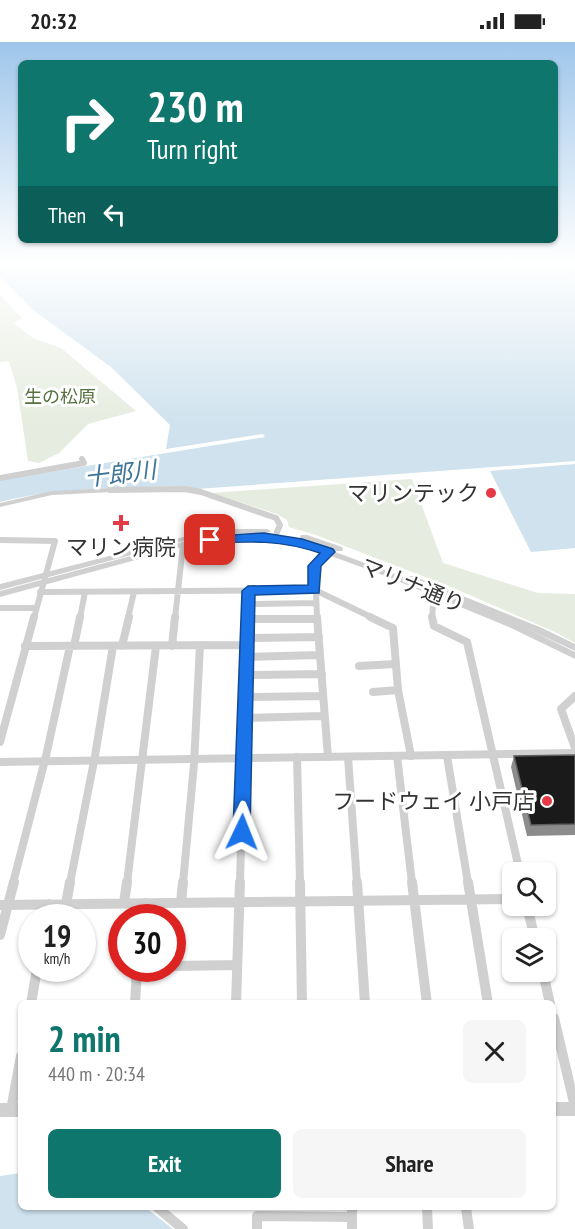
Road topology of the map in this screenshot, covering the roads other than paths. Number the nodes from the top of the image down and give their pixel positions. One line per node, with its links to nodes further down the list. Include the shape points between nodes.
1 (82, 459): 2 (street, via 84,463)
2 (0, 478)
3 (110, 490): 4 (street, via 52,493); 5 (street, via 182,491 279,521)
4 (0, 505)
5 (278, 532): 9 (street, マリナ通り, via 213,533); 33 (street, マリナ通り, via 322,543 481,605)
6 (0, 540): 9 (street, via 55,541)
7 (183, 544): 8 (street, マリナ通り, via 264,537); 9 (street, マリナ通り); 16 (street)
8 (329, 552): 11 (street, via 315,566); 17 (street, マリナ通り)
9 (45, 577): 10 (street, マリナ通り); 13 (street)
10 (0, 587)
11 (315, 590): 12 (street); 19 (street); 37 (street, via 393,628)
12 (248, 591): 16 (street); 18 (street)
13 (40, 592): 14 (street); 21 (street)
14 (85, 592): 15 (street); 28 (street)
15 (134, 592): 16 (street); 30 (street)
16 (177, 592): 32 (street)
17 (438, 596): 35 (street, マリナ通り, via 514,626); 51 (street, via 432,622 467,642)
18 (248, 603): 19 (street); 22 (street)
19 (316, 603): 23 (street)
20 (0, 608): 21 (street)
21 (36, 608): 27 (street)
22 (248, 619): 23 (street); 25 (street)
23 (317, 619): 24 (street)
24 (319, 637): 25 (street); 34 (street)
25 (248, 641): 26 (street); 36 (street)
26 (200, 645): 32 (street); 59 (street)
27 (25, 646): 28 (street); 48 (street)
28 (72, 646): 29 (street); 61 (street)
29 (113, 646): 30 (street); 62 (street)
30 (122, 646): 31 (street)
31 (156, 646): 32 (street); 60 (street)
32 (172, 646)
33 (575, 648)
34 (321, 656): 36 (street); 39 (street)
35 (575, 656)
36 (248, 657): 40 (street)
37 (395, 664): 38 (street); 41 (street)
38 (359, 666)
39 (322, 674): 40 (street); 43 (street)
40 (247, 675): 45 (street)
41 (398, 690): 42 (street); 53 (street)
42 (373, 692)
43 (322, 696): 45 (street); 46 (street)
44 (575, 696): 49 (street, via 561,709)
45 (246, 697): 47 (street)
46 (324, 716): 47 (street); 56 (street)
47 (246, 718): 58 (street)
48 (0, 742)
49 (575, 748)
50 (575, 753): 51 (street)
51 (493, 754): 54 (street); 64 (street)
52 (397, 756): 53 (street); 57 (street); 65 (street)
53 (411, 756): 54 (street)
54 (447, 756): 66 (street)
55 (297, 757): 56 (street); 58 (street); 70 (street)
56 (328, 757): 57 (street)
57 (348, 757): 68 (street)
58 (244, 758): 59 (street); 69 (street)
59 (194, 759): 60 (street); 71 (street)
60 (144, 760): 62 (street); 72 (street)
61 (44, 761): 62 (street); 63 (street); 75 (street)
62 (94, 761): 74 (street)
63 (0, 762)
64 (518, 862)
65 (415, 899): 66 (street); 68 (street); 88 (street)
66 (470, 899): 67 (street); 89 (street)
67 (502, 899)
68 (357, 900): 70 (street); 87 (street)
69 (239, 901): 70 (street); 71 (street); 78 (street)
70 (299, 901): 86 (street)
71 (182, 902): 73 (street)
72 (124, 903): 73 (street); 74 (street)
73 (145, 903)
74 (66, 904)
75 (3, 905): 76 (street); 77 (street)
76 (18, 905)
77 (0, 935)
78 (237, 965): 79 (street); 85 (street)
79 (186, 966)
80 (35, 982): 83 (street)
81 (136, 982): 84 (street)
82 (545, 982): 90 (street)
83 (32, 1000)
84 (135, 1000)
85 (236, 1000)
86 (302, 1000)
87 (365, 1000)
88 (427, 1000)
89 (487, 1000)
90 (549, 1000)
91 (556, 1027): 93 (street)
92 (18, 1072): 95 (street)
93 (575, 1108): 94 (street)
94 (556, 1109)
95 (11, 1110)
96 (160, 1210): 100 (street)
97 (427, 1210): 102 (street)
98 (466, 1210): 103 (street)
99 (352, 1218): 101 (street, via 257,1216)
100 (183, 1229)
101 (257, 1229)
102 (428, 1229)
103 (469, 1229)

